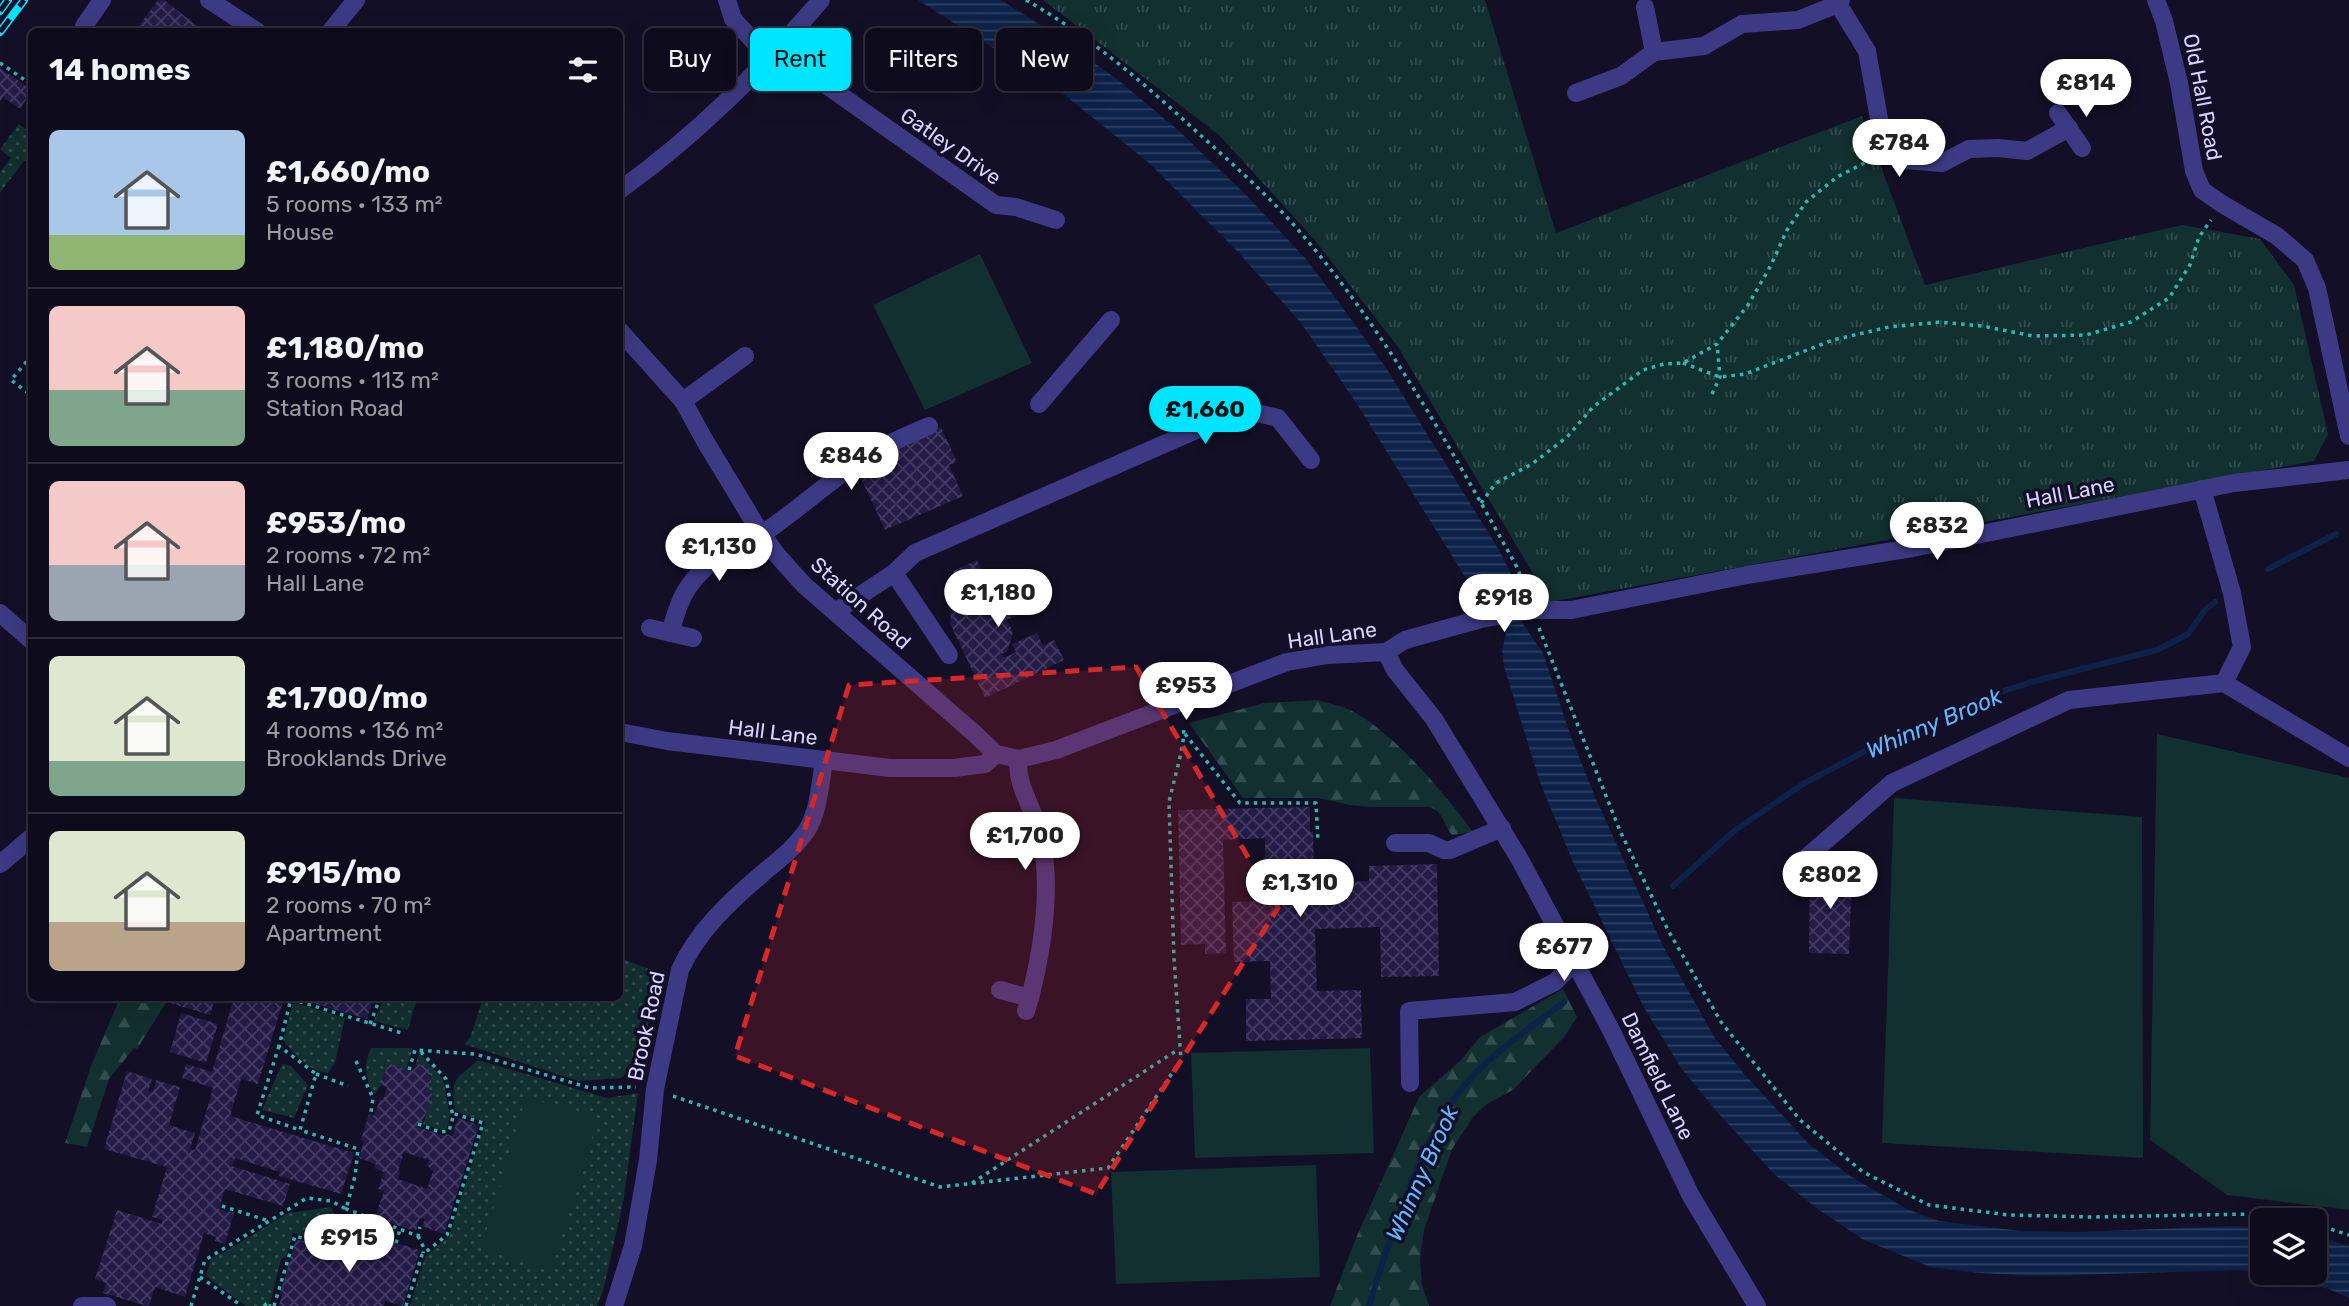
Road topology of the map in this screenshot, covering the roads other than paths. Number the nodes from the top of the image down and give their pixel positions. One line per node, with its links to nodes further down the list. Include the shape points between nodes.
1 (102, 0): 9 (street)
2 (209, 0): 10 (street)
3 (356, 0): 11 (street)
4 (726, 0): 13 (street, Gatley Drive, via 733,19)
5 (821, 0): 12 (street)
6 (2156, 0): 29 (street, Old Hall Road, via 2202,190 2277,236 2305,260 2317,288)
7 (1840, 2): 14 (street, via 1798,20 1742,24 1704,46); 19 (street, via 1867,51 1881,130 1904,160 1942,163 1969,149 2027,150)
8 (1646, 7): 14 (street)
9 (84, 28)
10 (247, 28)
11 (333, 28)
12 (797, 28)
13 (750, 34)
14 (1654, 52): 17 (street, via 1621,76)
15 (750, 80): 21 (street, via 699,129)
16 (827, 91): 22 (street, Gatley Drive, via 996,205)
17 (1576, 93)
18 (2058, 113): 19 (street)
19 (2068, 128): 20 (street)
20 (2082, 148)
21 (623, 188)
22 (1056, 220)
23 (1111, 320): 27 (street)
24 (623, 334): 26 (street, Station Road)
25 (745, 356): 26 (street)
26 (683, 401): 33 (street, Station Road)
27 (1039, 404)
28 (929, 426): 33 (street, via 867,456 797,511)
29 (2349, 436)
30 (1311, 460): 34 (street, via 1278,418 1253,412 1226,417 915,553)
31 (2349, 470): 32 (street, Hall Lane)
32 (2202, 489): 41 (street, Hall Lane, via 1571,610 1481,619 1405,640); 43 (street, via 2232,593 2242,647)
33 (759, 531): 35 (street, Station Road); 38 (street, via 702,571 680,602)
34 (894, 573): 35 (street); 42 (street)
35 (835, 612): 45 (street, Station Road)
36 (0, 613): 39 (street)
37 (650, 628): 38 (street)
38 (670, 633): 40 (street)
39 (28, 637)
40 (693, 638)
41 (1386, 652): 47 (street, Hall Lane, via 1287,662 1056,750); 49 (street, Damfield Lane)
42 (950, 655)
43 (2224, 683): 46 (street); 53 (street, via 2069,700 1892,783)
44 (623, 733): 48 (street, Hall Lane)
45 (996, 754): 47 (street, Hall Lane); 48 (street, Hall Lane, via 985,764 929,769)
46 (2349, 758)
47 (1019, 759): 55 (street, via 1017,772 1041,837 1045,876 1042,941 1028,1005)
48 (824, 761): 59 (street, Brook Road, via 816,811 808,828 795,846 709,925 680,970 655,1089 633,1246)
49 (1502, 828): 51 (street, via 1450,850 1429,843); 54 (street, Damfield Lane)
50 (28, 840): 52 (street)
51 (1395, 843)
52 (0, 864)
53 (1792, 870)
54 (1575, 962): 56 (street, via 1555,982 1515,1002 1409,1011); 60 (street, Damfield Lane, via 1691,1196)
55 (1000, 990)
56 (1410, 1083)
57 (82, 1306): 58 (street)
58 (107, 1306)
59 (614, 1306)
60 (1757, 1306)

